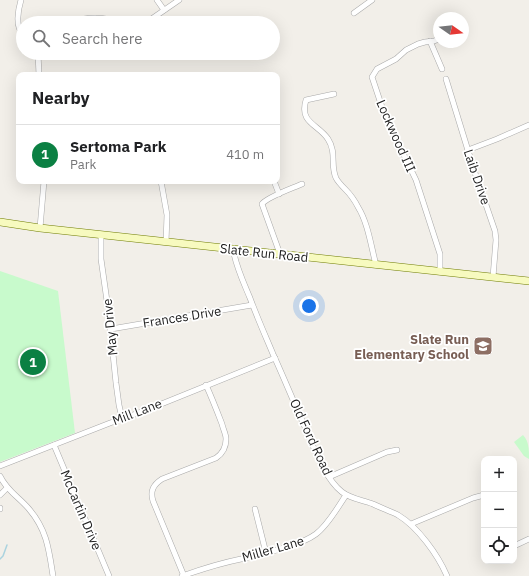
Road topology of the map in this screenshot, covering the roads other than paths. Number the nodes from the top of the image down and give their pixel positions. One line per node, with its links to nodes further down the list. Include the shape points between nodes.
1 (21, 0): 7 (street)
2 (157, 0): 5 (street)
3 (179, 0): 5 (street)
4 (372, 0): 6 (street)
5 (164, 10): 8 (street)
6 (354, 13)
7 (18, 16)
8 (156, 16)
9 (430, 41): 11 (street); 29 (street, Lockwood III, via 406,50 396,59 377,69 372,77 385,116 416,180 440,254)
10 (38, 60): 12 (street)
11 (442, 69)
12 (39, 72)
13 (446, 79): 16 (street, Laib Drive)
14 (334, 94): 28 (street, via 306,100 305,114 308,121 328,139 334,157 336,178 362,214)
15 (529, 125): 16 (street)
16 (468, 150): 30 (street, Laib Drive, via 495,231)
17 (44, 184): 23 (street)
18 (162, 184): 25 (street, via 167,215)
19 (275, 184): 21 (street)
20 (302, 184): 21 (street)
21 (279, 194): 27 (street, via 263,201 262,204)
22 (0, 222): 23 (street, Slate Run Road)
23 (40, 228): 24 (street, Slate Run Road)
24 (101, 235): 25 (street, Slate Run Road); 33 (street, May Drive, via 101,259)
25 (166, 242): 26 (street, Slate Run Road)
26 (233, 249): 27 (street, Slate Run Road); 32 (street, Old Ford Road)
27 (280, 254): 28 (street, Slate Run Road)
28 (376, 265): 29 (street, Slate Run Road)
29 (440, 272): 30 (street, Slate Run Road)
30 (493, 277): 31 (street, Slate Run Road)
31 (529, 281)
32 (252, 305): 33 (street, Frances Drive); 34 (street, Old Ford Road)
33 (111, 329): 36 (street, May Drive)
34 (274, 358): 35 (street, Mill Lane); 41 (street, Old Ford Road)
35 (206, 385): 36 (street, Mill Lane); 53 (street, via 225,434 226,443 223,450 216,458 162,479 155,484 152,491 153,501)
36 (122, 418): 37 (street, Mill Lane)
37 (54, 445): 39 (street, Mill Lane); 52 (street, McCartin Drive)
38 (397, 450): 41 (street)
39 (0, 466)
40 (0, 476): 42 (street)
41 (329, 478): 44 (street, Old Ford Road)
42 (7, 488): 43 (street); 51 (street, via 30,509 37,520 47,542)
43 (0, 495)
44 (346, 495): 47 (street, Old Ford Road, via 398,515); 50 (street, Miller Lane, via 318,533 301,542)
45 (481, 496): 47 (street)
46 (255, 509): 50 (street)
47 (410, 524): 54 (street, Old Ford Road, via 441,563)
48 (529, 539): 49 (street)
49 (517, 545)
50 (266, 553): 53 (street, Miller Lane)
51 (53, 576)
52 (109, 576)
53 (183, 576)
54 (447, 576)

